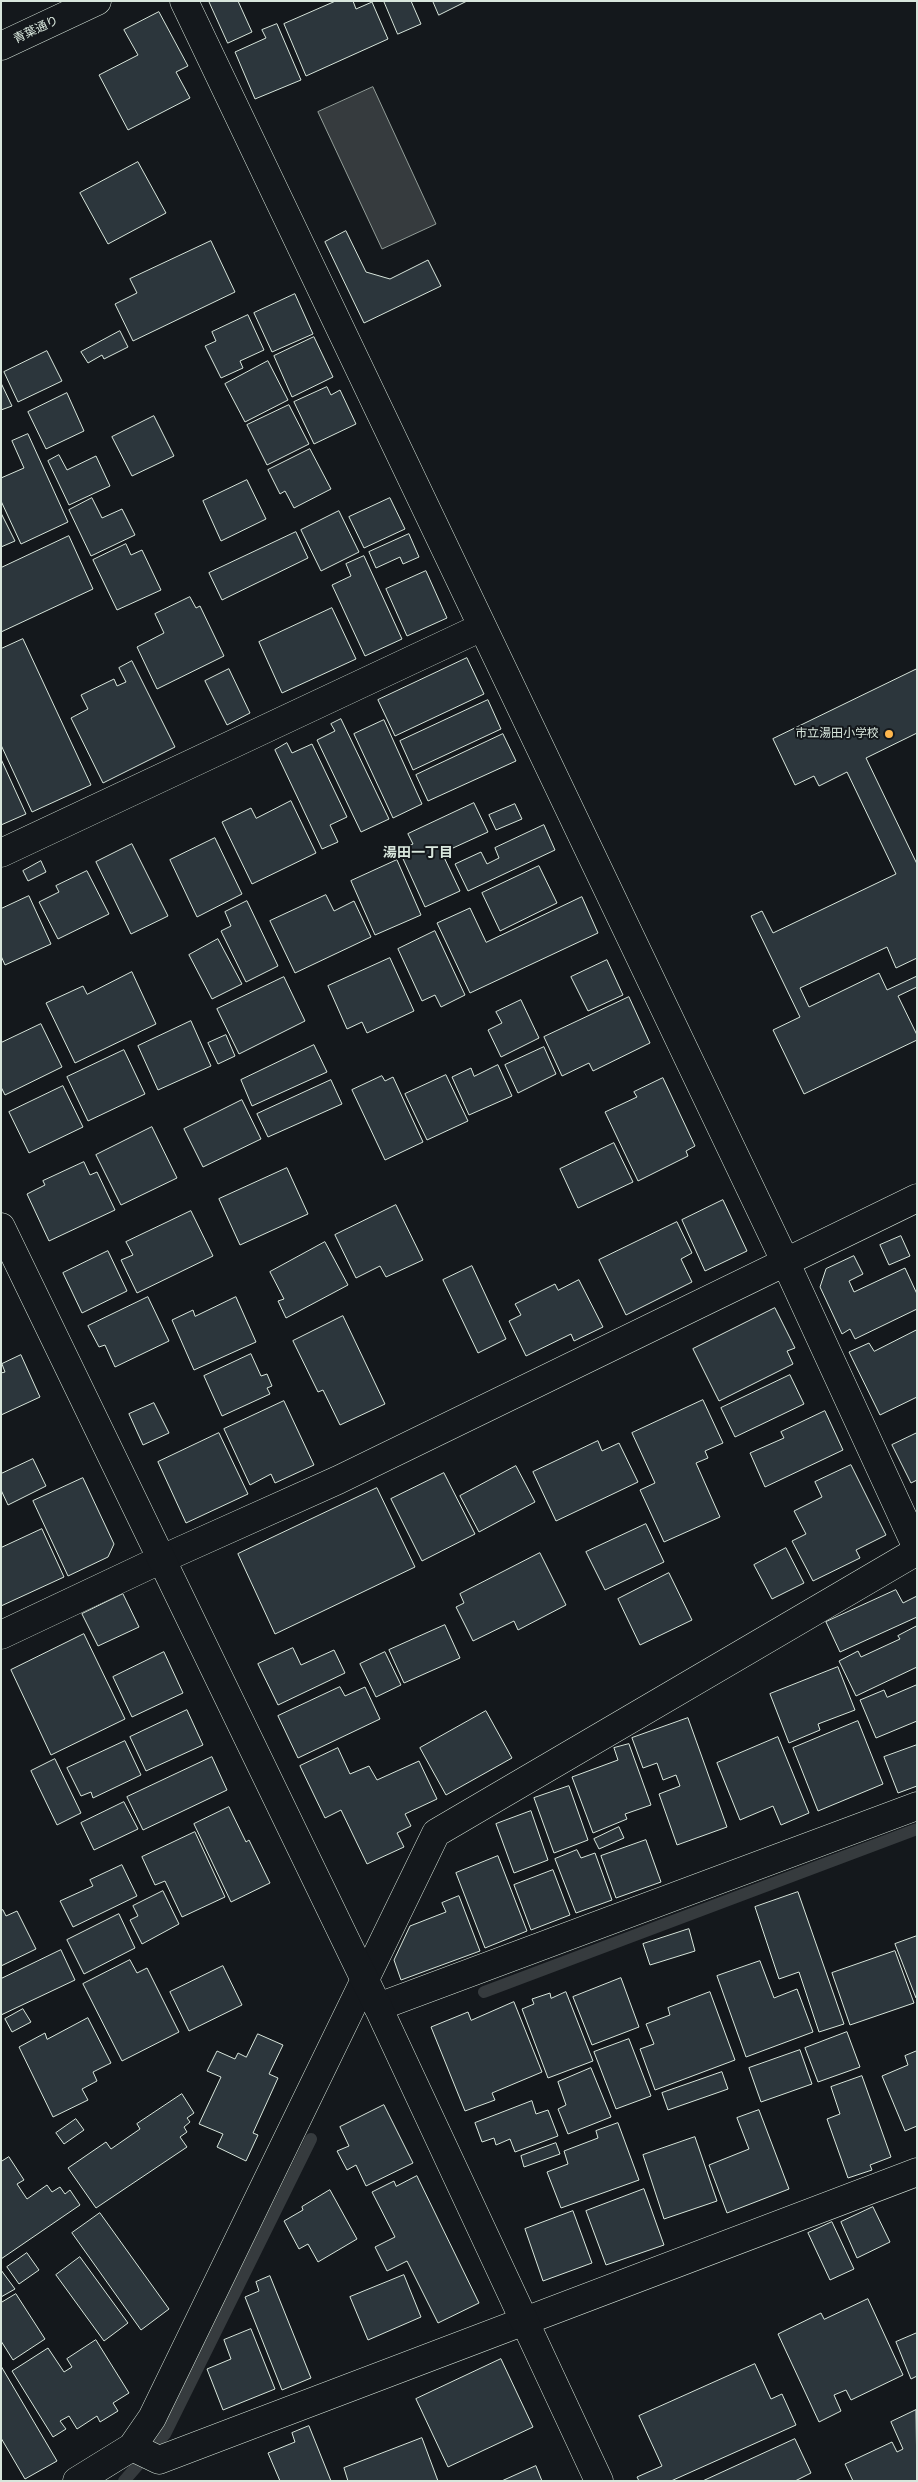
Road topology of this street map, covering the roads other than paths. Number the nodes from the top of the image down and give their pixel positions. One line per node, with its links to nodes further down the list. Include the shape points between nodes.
1 (97, 1): 3 (street, 青葉通り)
2 (184, 1): 4 (street)
3 (1, 46)
4 (482, 627): 5 (street); 8 (street)
5 (1, 853)
6 (917, 1198): 8 (street)
7 (1, 1227): 10 (street)
8 (785, 1261): 9 (street); 10 (street, via 338,1480)
9 (917, 1549): 13 (street, via 436,1833)
10 (162, 1559): 11 (street); 13 (street)
11 (1, 1635)
12 (917, 1806): 14 (street)
13 (364, 1978): 14 (street); 17 (street, via 152,2418)
14 (378, 2007): 16 (street)
15 (917, 2172): 16 (street)
16 (526, 2321): 17 (street); 19 (street)
17 (142, 2452): 18 (street)
18 (77, 2481)
19 (599, 2481)

